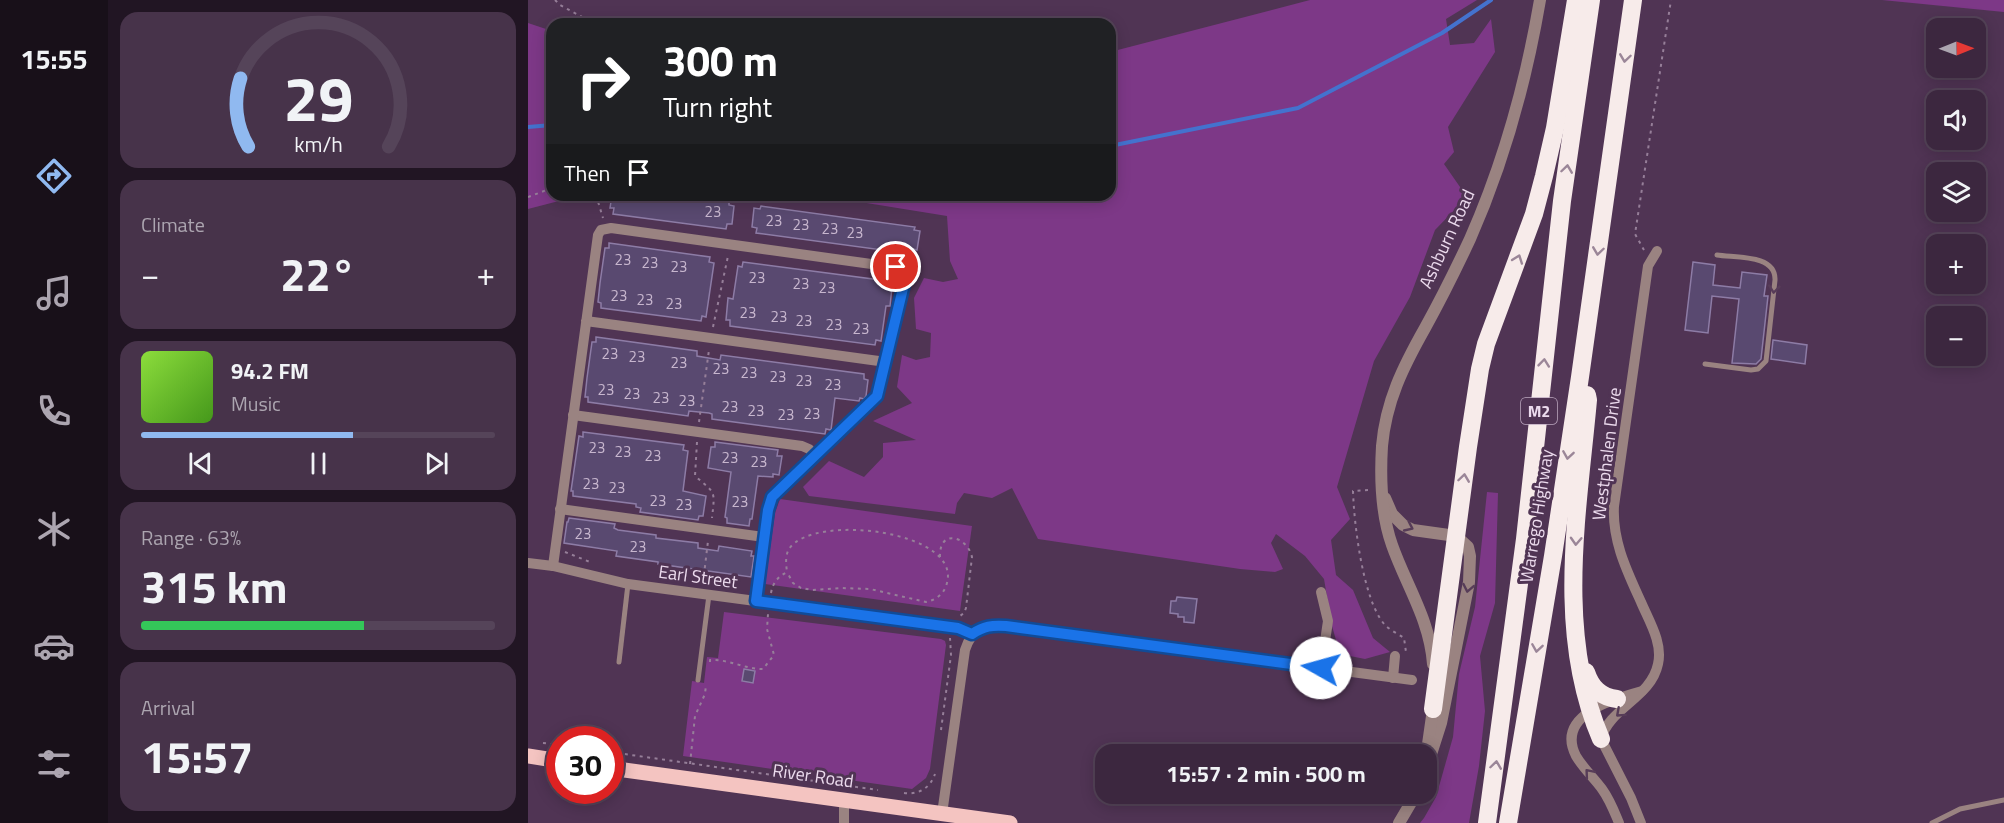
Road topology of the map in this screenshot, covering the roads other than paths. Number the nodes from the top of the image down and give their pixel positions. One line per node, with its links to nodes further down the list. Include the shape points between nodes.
1 (1540, 0): 13 (street, Ashburn Road, via 1508,139 1483,207 1391,398 1384,430)
2 (1576, 0): 15 (highway, one-way to 2, via 1480,369 1544,176)
3 (1591, 0): 49 (highway, Warrego Highway / M2, one-way to 3)
4 (1633, 0): 10 (highway, Warrego Highway / M2, one-way to 10)
5 (1657, 251): 31 (street, Westphalen Drive, via 1650,261 1613,523 1620,551 1658,645 1658,666)
6 (1717, 255): 9 (lane, one-way to 9, via 1762,261 1772,268 1775,280 1766,361 1751,370)
7 (586, 321): 8 (street); 8 (street, via 598,235 608,228 901,269 905,280); 11 (street)
8 (886, 362): 12 (street, via 877,396)
9 (1705, 364)
10 (1580, 377): 23 (highway, one-way to 23, via 1588,400 1576,535); 50 (highway, Warrego Highway / M2, one-way to 50)
11 (573, 415): 12 (street, via 802,446); 14 (street)
12 (815, 456): 16 (street, via 772,497)
13 (1382, 489): 15 (street, Ashburn Road, one-way to 15, via 1392,514 1402,525); 33 (street, Ashburn Road, via 1385,525 1421,609 1432,649)
14 (560, 509): 16 (street); 18 (street)
15 (1456, 536): 33 (highway); 37 (street, one-way to 37, via 1470,553 1470,578)
16 (764, 537): 22 (street)
17 (528, 563): 18 (street, Earl Street)
18 (553, 566): 19 (street, Earl Street)
19 (628, 584): 21 (street, Earl Street); 26 (lane)
20 (1322, 592): 27 (street, via 1328,621)
21 (709, 595): 22 (street, Earl Street); 29 (lane)
22 (756, 595): 24 (street, Earl Street, via 958,628)
23 (1575, 626): 32 (highway, via 1592,685 1602,695); 34 (highway, via 1580,674)
24 (972, 634): 27 (street, via 982,627 1006,626); 44 (street, via 965,650)
25 (1395, 656): 28 (street)
26 (619, 662)
27 (1321, 668): 28 (street)
28 (1393, 678): 30 (street)
29 (698, 680)
30 (1412, 680)
31 (1645, 690): 32 (street); 35 (street, Westphalen Drive, one-way to 35, via 1606,726)
32 (1617, 699): 34 (street)
33 (1433, 709): 36 (street, Ashburn Road)
34 (1590, 711): 35 (highway); 51 (street, one-way to 34, via 1603,790 1573,748 1574,727)
35 (1601, 739): 52 (street)
36 (1428, 744)
37 (1434, 744)
38 (528, 756): 39 (main road)
39 (546, 759)
40 (624, 770): 41 (main road, River Road)
41 (844, 800): 44 (main road, River Road); 46 (street)
42 (2004, 800): 45 (lane, via 1960,809)
43 (1410, 804): 48 (street)
44 (942, 814): 47 (main road, River Road)
45 (1940, 821): 53 (lane)
46 (844, 823)
47 (1010, 823)
48 (1399, 823)
49 (1487, 823)
50 (1508, 823)
51 (1619, 823)
52 (1641, 823)
53 (1932, 823)

